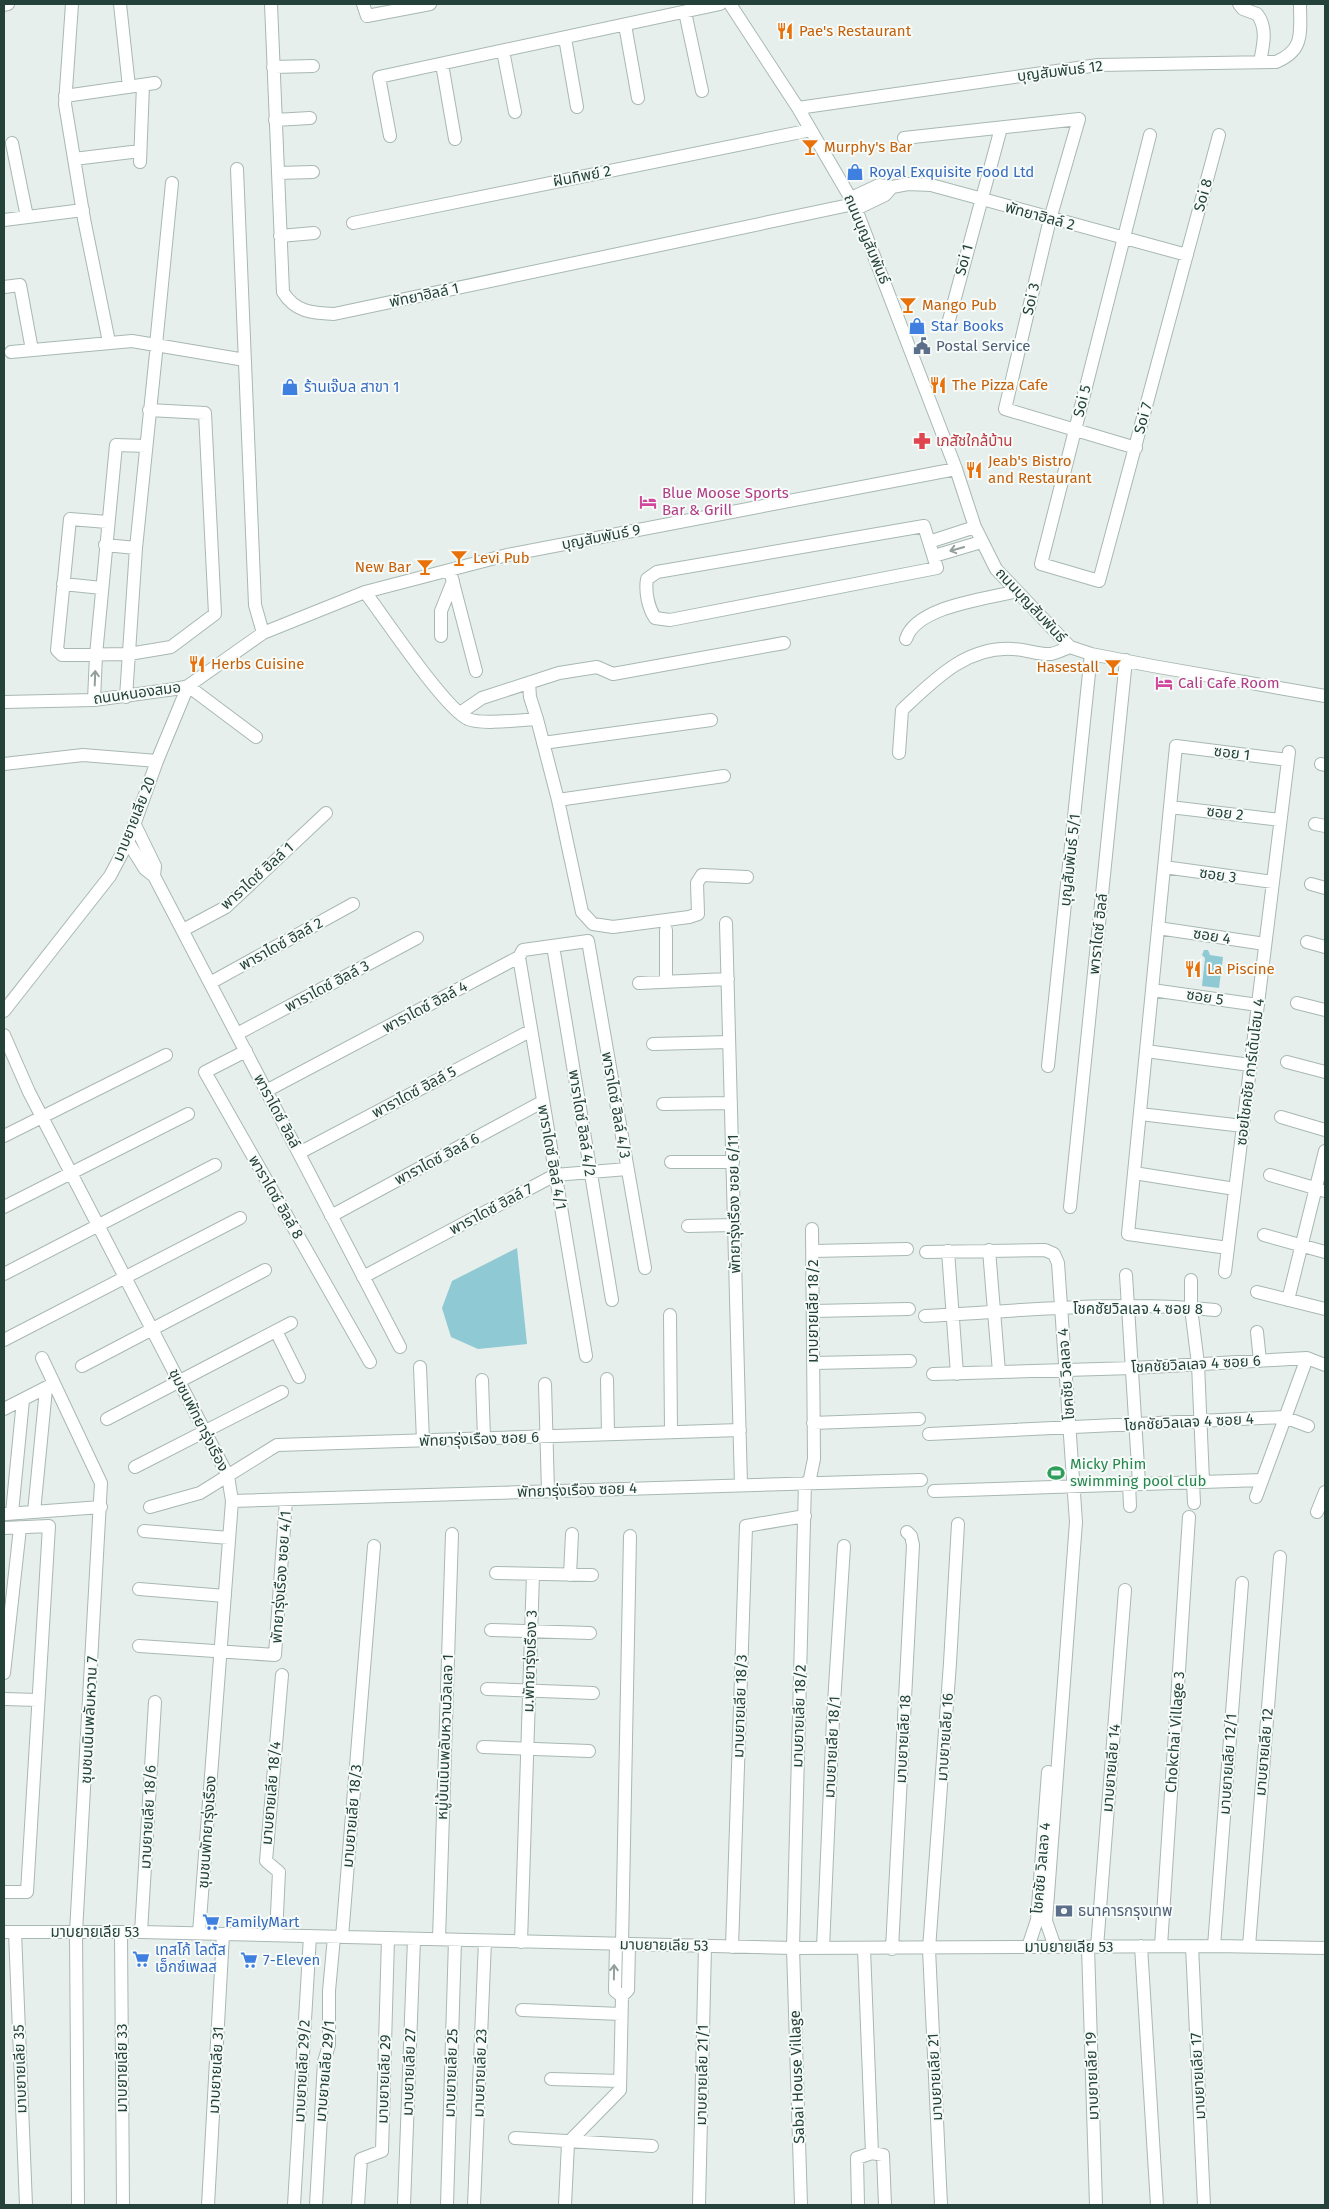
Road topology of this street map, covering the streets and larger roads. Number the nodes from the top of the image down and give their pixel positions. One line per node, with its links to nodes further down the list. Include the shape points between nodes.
1 (8, 4): 11 (street)
2 (72, 4): 22 (street)
3 (120, 4): 20 (street)
4 (271, 4): 19 (street, พัทยาฮิลล์ 1)
5 (363, 4): 6 (street, via 367,16)
6 (430, 4)
7 (720, 4): 12 (street)
8 (730, 4): 25 (street, ถนนบุญสัมพันธ์)
9 (1239, 4): 16 (street, via 1257,14 1262,23 1264,37)
10 (1300, 4): 16 (street, บุญสัมพันธ์ 12, via 1298,44 1290,56 1276,62)
11 (4, 5)
12 (685, 12): 13 (street); 21 (street)
13 (625, 25): 14 (street); 23 (street)
14 (565, 38): 15 (street); 24 (street)
15 (504, 51): 17 (street); 26 (street)
16 (1260, 62): 25 (street, บุญสัมพันธ์ 12, via 1098,65)
17 (442, 64): 33 (street, via 379,77); 35 (street)
18 (313, 66): 19 (street)
19 (274, 67): 28 (street, พัทยาฮิลล์ 1)
20 (129, 86): 22 (street); 37 (street, via 149,84 140,156)
21 (702, 91)
22 (66, 96): 37 (street)
23 (638, 98)
24 (577, 107)
25 (798, 108): 30 (street, ถนนบุญสัมพันธ์)
26 (515, 112)
27 (310, 118): 28 (street)
28 (275, 120): 40 (street, พัทยาฮิลล์ 1)
29 (1001, 128): 34 (street); 42 (street, Soi 1); 46 (street, Soi 3, via 1079,119)
30 (811, 130): 43 (street, ถนนบุญสัมพันธ์); 48 (street, ฝันทิพย์ 2)
31 (1150, 135): 51 (street, Soi 5)
32 (1219, 135): 52 (street, Soi 8)
33 (390, 136)
34 (904, 138)
35 (455, 139)
36 (12, 143): 45 (street)
37 (74, 159): 44 (street)
38 (236, 169): 59 (street)
39 (313, 172): 40 (street)
40 (278, 173): 50 (street, พัทยาฮิลล์ 1)
41 (172, 183): 56 (street)
42 (980, 200): 43 (street, พัทยาฮิลล์ 2, via 923,184 892,187 879,184); 46 (street, พัทยาฮิลล์ 2); 54 (street, Soi 1)
43 (854, 204): 50 (street, พัทยาฮิลล์ 1, via 334,314 306,313 288,301 283,292); 64 (street, ถนนบุญสัมพันธ์)
44 (83, 210): 45 (street); 55 (street)
45 (27, 217): 47 (street)
46 (1050, 219): 51 (street, พัทยาฮิลล์ 2); 61 (street, Soi 3, via 1005,408)
47 (4, 220)
48 (353, 223)
49 (314, 233): 50 (street)
50 (280, 236)
51 (1122, 238): 52 (street, พัทยาฮิลล์ 2); 61 (street, Soi 5)
52 (1187, 255): 63 (street, Soi 7)
53 (4, 287): 57 (street, via 20,285)
54 (948, 320)
55 (109, 342): 56 (street, via 132,341); 57 (street)
56 (156, 349): 59 (street); 60 (street)
57 (32, 350): 58 (street)
58 (11, 352)
59 (246, 360): 78 (street, via 255,605)
60 (149, 410): 62 (street); 83 (street, via 205,413 215,614 171,647)
61 (1075, 430): 63 (street); 73 (street, Soi 5, via 1041,564)
62 (146, 446): 65 (street, via 116,445); 70 (street)
63 (1136, 448): 73 (street, Soi 7)
64 (956, 469): 66 (street, ถนนบุญสัมพันธ์); 72 (street, บุญสัมพันธ์ 9, via 516,553)
65 (107, 522): 69 (street); 74 (street, via 70,519)
66 (975, 527): 67 (street); 68 (street, ถนนบุญสัมพันธ์)
67 (929, 542): 71 (street); 71 (street, via 924,526 671,569 657,572 648,579 647,595 655,618 670,620 937,568)
68 (981, 542): 71 (street, one-way to 71); 77 (street, ถนนบุญสัมพันธ์, via 996,569)
69 (105, 545): 70 (street); 75 (street)
70 (136, 548): 83 (street)
71 (934, 556)
72 (452, 576): 76 (street, บุญสัมพันธ์ 9); 79 (street, via 441,611); 87 (street)
73 (1099, 581)
74 (63, 584): 75 (street); 85 (street, via 57,650 62,655)
75 (102, 588): 85 (street)
76 (365, 592): 78 (street, ถนนหนองสมอ); 94 (street, via 446,701)
77 (1017, 592): 80 (street, via 936,612 915,624); 82 (street, ถนนบุญสัมพันธ์)
78 (263, 633): 89 (street, ถนนหนองสมอ)
79 (440, 636)
80 (906, 639)
81 (784, 643): 88 (street, via 613,674 597,667 559,673)
82 (1070, 647): 84 (street, ถนนบุญสัมพันธ์); 99 (street, via 1051,654 1013,648 991,649 966,657 902,710)
83 (129, 654): 85 (street); 91 (street)
84 (1091, 654): 86 (street, ถนนบุญสัมพันธ์); 147 (street, บุญสัมพันธ์ 5/1)
85 (96, 655): 92 (street, one-way to 85)
86 (1126, 660): 90 (street, ถนนบุญสัมพันธ์); 174 (street, พาราไดซ์ ฮิลล์)
87 (476, 671)
88 (529, 683): 94 (street, via 482,698); 95 (street)
89 (188, 686): 91 (street, ถนนหนองสมอ); 97 (street); 101 (street, มาบยายเลีย 20)
90 (1325, 696)
91 (126, 697): 92 (street, ถนนหนองสมอ)
92 (94, 700): 93 (street, ถนนหนองสมอ)
93 (4, 702)
94 (460, 713): 95 (street, via 468,720 505,722)
95 (537, 719): 98 (street)
96 (711, 720): 98 (street)
97 (256, 737)
98 (543, 743): 104 (street)
99 (899, 753)
100 (1288, 756): 105 (street, ซอย 1, via 1176,746); 107 (street, ซอยโชคชัย การ์เด้นโฮม 4)
101 (157, 761): 102 (street, via 83,755); 108 (street, มาบยายเลีย 20)
102 (4, 764)
103 (724, 776): 104 (street)
104 (558, 800): 112 (street, via 582,912 593,924 613,927 689,917 698,914 697,884 702,876)
105 (1170, 807): 107 (street, ซอย 2); 110 (street)
106 (326, 813): 119 (street, พาราไดซ์ ฮิลล์ 1, via 226,907)
107 (1280, 820): 113 (street, ซอยโชคชัย การ์เด้นโฮม 4)
108 (135, 825): 109 (street, มาบยายเลีย 20); 111 (street, พาราไดซ์ ฮิลล์, via 155,866)
109 (128, 842): 111 (street, พาราไดซ์ ฮิลล์, via 145,869); 136 (street, มาบยายเลีย 20, via 108,879)
110 (1164, 867): 113 (street, ซอย 3); 118 (street)
111 (154, 876): 119 (street, พาราไดซ์ ฮิลล์)
112 (747, 877)
113 (1273, 882): 124 (street, ซอยโชคชัย การ์เด้นโฮม 4)
114 (1310, 884): 115 (street)
115 (1325, 888)
116 (353, 904): 130 (street, พาราไดซ์ ฮิลล์ 2)
117 (726, 923): 128 (street, พัทยารุ่งเรือง ซอย 6/11)
118 (1158, 928): 124 (street, ซอย 4); 132 (street)
119 (183, 930): 130 (street, พาราไดซ์ ฮิลล์)
120 (666, 930): 129 (street)
121 (417, 938): 138 (street, พาราไดซ์ ฮิลล์ 3)
122 (588, 941): 125 (street, พาราไดซ์ ฮิลล์ 4); 165 (street, พาราไดซ์ ฮิลล์ 4/3)
123 (1307, 942): 126 (street)
124 (1265, 944): 134 (street, ซอยโชคชัย การ์เด้นโฮม 4)
125 (553, 946): 127 (street, พาราไดซ์ ฮิลล์ 4, via 523,950); 168 (street, พาราไดซ์ ฮิลล์ 4/2)
126 (1325, 947)
127 (519, 958): 137 (street, พาราไดซ์ ฮิลล์ 4/1); 149 (street, พาราไดซ์ ฮิลล์ 4)
128 (728, 979): 129 (street); 140 (street, พัทยารุ่งเรือง ซอย 6/11)
129 (666, 982): 131 (street)
130 (210, 983): 138 (street, พาราไดซ์ ฮิลล์)
131 (639, 983)
132 (1152, 990): 134 (street, ซอย 5); 143 (street)
133 (1297, 1003): 135 (street)
134 (1258, 1005): 146 (street, ซอยโชคชัย การ์เด้นโฮม 4)
135 (1325, 1010)
136 (4, 1011)
137 (530, 1031): 150 (street, พาราไดซ์ ฮิลล์ 4/1); 161 (street, พาราไดซ์ ฮิลล์ 5)
138 (237, 1034): 142 (street, พาราไดซ์ ฮิลล์)
139 (4, 1035): 155 (street, ชุมชนพัทยารุ่งเรือง)
140 (729, 1042): 141 (street); 151 (street, พัทยารุ่งเรือง ซอย 6/11)
141 (653, 1044)
142 (246, 1051): 149 (street, พาราไดซ์ ฮิลล์); 223 (street, พาราไดซ์ ฮิลล์ 8, via 205,1072)
143 (1146, 1051): 146 (street); 154 (street)
144 (166, 1055): 155 (street)
145 (1286, 1062): 148 (street)
146 (1250, 1065): 157 (street, ซอยโชคชัย การ์เด้นโฮม 4)
147 (1048, 1066)
148 (1325, 1072)
149 (266, 1091): 161 (street, พาราไดซ์ ฮิลล์)
150 (542, 1102): 170 (street, พาราไดซ์ ฮิลล์ 4/1); 175 (street, พาราไดซ์ ฮิลล์ 6)
151 (731, 1103): 152 (street); 163 (street, พัทยารุ่งเรือง ซอย 6/11)
152 (663, 1104)
153 (188, 1114): 166 (street)
154 (1140, 1114): 157 (street); 167 (street)
155 (42, 1116): 159 (street); 166 (street, ชุมชนพัทยารุ่งเรือง)
156 (1281, 1117): 158 (street)
157 (1243, 1126): 171 (street, ซอยโชคชัย การ์เด้นโฮม 4)
158 (1325, 1130)
159 (4, 1136)
160 (1325, 1151): 172 (street)
161 (299, 1153): 175 (street, พาราไดซ์ ฮิลล์)
162 (671, 1162): 163 (street)
163 (733, 1162): 177 (street, พัทยารุ่งเรือง ซอย 6/11)
164 (215, 1165): 178 (street)
165 (627, 1169): 168 (street, พาราไดซ์ ฮิลล์ 7); 190 (street, พาราไดซ์ ฮิลล์ 4/3)
166 (71, 1173): 173 (street); 178 (street, ชุมชนพัทยารุ่งเรือง)
167 (1134, 1173): 171 (street); 183 (street, via 1128,1234)
168 (591, 1174): 170 (street, พาราไดซ์ ฮิลล์ 7); 199 (street, พาราไดซ์ ฮิลล์ 4/2)
169 (1270, 1175): 172 (street)
170 (555, 1176): 195 (street, พาราไดซ์ ฮิลล์ 7); 218 (street, พาราไดซ์ ฮิลล์ 4/1)
171 (1235, 1189): 183 (street, ซอยโชคชัย การ์เด้นโฮม 4)
172 (1321, 1189): 182 (street)
173 (4, 1207)
174 (1070, 1207)
175 (331, 1216): 195 (street, พาราไดซ์ ฮิลล์)
176 (240, 1218): 196 (street)
177 (734, 1225): 179 (street); 251 (street, พัทยารุ่งเรือง ซอย 6/11)
178 (98, 1226): 193 (street); 196 (street, ชุมชนพัทยารุ่งเรือง)
179 (688, 1226)
180 (812, 1229): 186 (street, มาบยายเลีย 18/2)
181 (1264, 1235): 182 (street)
182 (1302, 1246): 189 (street); 200 (street)
183 (1228, 1248): 192 (street, ซอยโชคชัย การ์เด้นโฮม 4)
184 (907, 1249): 186 (street)
185 (989, 1250): 188 (street); 204 (street, โชคชัย วิลเลจ 4, via 1045,1250 1054,1254 1058,1263); 208 (street)
186 (813, 1251): 205 (street, มาบยายเลีย 18/2)
187 (926, 1252): 188 (street)
188 (948, 1252): 209 (street)
189 (1325, 1252)
190 (645, 1268)
191 (265, 1270): 213 (street)
192 (1225, 1272)
193 (4, 1274)
194 (1126, 1275): 201 (street)
195 (363, 1277): 217 (street, พาราไดซ์ ฮิลล์)
196 (125, 1278): 213 (street, ชุมชนพัทยารุ่งเรือง); 216 (street)
197 (1191, 1280): 203 (street)
198 (1257, 1292): 200 (street)
199 (612, 1300)
200 (1288, 1300): 207 (street)
201 (1129, 1307): 203 (street, โชคชัยวิลเลจ 4 ซอย 8); 204 (street, โชคชัยวิลเลจ 4 ซอย 8); 229 (street)
202 (909, 1308): 205 (street)
203 (1191, 1308): 206 (street, โชคชัยวิลเลจ 4 ซอย 8); 225 (street)
204 (1062, 1309): 208 (street, โชคชัยวิลเลจ 4 ซอย 8); 230 (street, โชคชัย วิลเลจ 4)
205 (813, 1310): 224 (street, มาบยายเลีย 18/2)
206 (1215, 1310)
207 (1325, 1310)
208 (993, 1312): 209 (street, โชคชัยวิลเลจ 4 ซอย 8); 231 (street)
209 (953, 1314): 211 (street, โชคชัยวิลเลจ 4 ซอย 8); 233 (street)
210 (670, 1315): 252 (street)
211 (924, 1316)
212 (291, 1323): 214 (street)
213 (152, 1330): 227 (street); 237 (street, ชุมชนพัทยารุ่งเรือง)
214 (276, 1330): 234 (street); 237 (street)
215 (1257, 1332): 222 (street)
216 (4, 1340)
217 (400, 1347)
218 (586, 1356)
219 (42, 1358): 239 (street, ชุมชนเนินพลับหวาน 7)
220 (1307, 1358): 222 (street, โชคชัยวิลเลจ 4 ซอย 6); 226 (street, โชคชัยวิลเลจ 4 ซอย 6); 243 (street)
221 (910, 1361): 224 (street)
222 (1260, 1361): 225 (street, โชคชัยวิลเลจ 4 ซอย 6)
223 (370, 1362)
224 (813, 1364): 247 (street, มาบยายเลีย 18/2)
225 (1198, 1364): 229 (street, โชคชัยวิลเลจ 4 ซอย 6); 246 (street)
226 (1325, 1365)
227 (82, 1366)
228 (420, 1367): 258 (street)
229 (1133, 1368): 230 (street, โชคชัยวิลเลจ 4 ซอย 6); 248 (street)
230 (1065, 1371): 231 (street, โชคชัยวิลเลจ 4 ซอย 6); 250 (street, โชคชัย วิลเลจ 4)
231 (999, 1372): 233 (street, โชคชัยวิลเลจ 4 ซอย 6)
232 (933, 1374): 233 (street, โชคชัยวิลเลจ 4 ซอย 6)
233 (957, 1374)
234 (299, 1377)
235 (607, 1379): 254 (street)
236 (482, 1380): 257 (street)
237 (179, 1381): 244 (street); 253 (street, ชุมชนพัทยารุ่งเรือง)
238 (546, 1384): 256 (street)
239 (50, 1386): 241 (street); 276 (street, ชุมชนเนินพลับหวาน 7, via 101,1483); 278 (street)
240 (282, 1392): 253 (street)
241 (23, 1400): 242 (street); 280 (street)
242 (4, 1408)
243 (1284, 1418): 246 (street, โชคชัยวิลเลจ 4 ซอย 4); 249 (street, โชคชัยวิลเลจ 4 ซอย 4); 262 (street)
244 (107, 1419)
245 (919, 1419): 247 (street)
246 (1200, 1422): 248 (street, โชคชัยวิลเลจ 4 ซอย 4); 263 (street)
247 (813, 1423): 264 (street, มาบยายเลีย 18/2, via 814,1459)
248 (1135, 1425): 250 (street, โชคชัยวิลเลจ 4 ซอย 4); 265 (street)
249 (1308, 1426)
250 (1070, 1429): 255 (street, โชคชัยวิลเลจ 4 ซอย 4); 267 (street, โชคชัย วิลเลจ 4)
251 (740, 1430): 252 (street, พัทยารุ่งเรือง ซอย 6); 266 (street, พัทยารุ่งเรือง ซอย 6/11)
252 (672, 1432): 254 (street, พัทยารุ่งเรือง ซอย 6)
253 (205, 1433): 259 (street); 260 (street, ชุมชนพัทยารุ่งเรือง)
254 (608, 1434): 256 (street, พัทยารุ่งเรือง ซอย 6)
255 (929, 1434)
256 (548, 1436): 257 (street, พัทยารุ่งเรือง ซอย 6); 268 (street)
257 (484, 1438): 258 (street, พัทยารุ่งเรือง ซอย 6)
258 (423, 1441): 260 (street, พัทยารุ่งเรือง ซอย 6, via 278,1445)
259 (135, 1467)
260 (228, 1476): 273 (street, ชุมชนพัทยารุ่งเรือง); 277 (street, พัทยารุ่งเรือง ซอย 6, via 200,1493)
261 (921, 1480): 264 (street, พัทยารุ่งเรือง ซอย 4)
262 (1262, 1480): 263 (street); 271 (street)
263 (1198, 1481): 265 (street); 274 (street)
264 (807, 1483): 266 (street, พัทยารุ่งเรือง ซอย 4); 281 (street, มาบยายเลีย 18/2)
265 (1134, 1483): 267 (street); 275 (street)
266 (741, 1485): 268 (street, พัทยารุ่งเรือง ซอย 4)
267 (1074, 1485): 269 (street); 321 (street, โชคชัย วิลเลจ 4, via 1067,1521)
268 (548, 1491): 272 (street, พัทยารุ่งเรือง ซอย 4)
269 (934, 1491)
270 (1325, 1492): 279 (street)
271 (1256, 1497)
272 (286, 1500): 273 (street, พัทยารุ่งเรือง ซอย 4); 309 (street, พัทยารุ่งเรือง ซอย 4/1, via 275,1655)
273 (232, 1501): 291 (street, ชุมชนพัทยารุ่งเรือง)
274 (1194, 1503)
275 (1130, 1506)
276 (102, 1507): 278 (street); 324 (street, ชุมชนเนินพลับหวาน 7)
277 (150, 1507)
278 (34, 1512): 280 (street)
279 (1317, 1512)
280 (8, 1514)
281 (805, 1516): 340 (street, มาบยายเลีย 18/3, via 746,1526); 349 (street, มาบยายเลีย 18/2)
282 (1189, 1517): 342 (street, Chokchai Village 3)
283 (958, 1524): 354 (street, มาบยายเลีย 16)
284 (4, 1528): 285 (street)
285 (20, 1528): 300 (street); 316 (street, via 49,1526)
286 (144, 1531): 291 (street)
287 (907, 1532): 351 (street, มาบยายเลีย 18, via 913,1545)
288 (452, 1534): 334 (street, หมู่บ้นเนินพลับหวานวิลเลจ 1)
289 (572, 1534): 297 (street)
290 (630, 1536): 338 (street)
291 (229, 1538): 303 (street, ชุมชนพัทยารุ่งเรือง)
292 (374, 1546): 331 (street, มาบยายเลีย 18/3)
293 (844, 1546): 350 (street, มาบยายเลีย 18/1)
294 (1280, 1557): 345 (street, มาบยายเลีย 12)
295 (496, 1572): 296 (street)
296 (533, 1574): 297 (street); 305 (street, ม.พัทยารุ่งเรือง 3)
297 (570, 1575): 298 (street)
298 (592, 1576)
299 (1242, 1583): 344 (street, มาบยายเลีย 12/1)
300 (8, 1589): 307 (street)
301 (139, 1589): 303 (street)
302 (1125, 1590): 348 (street, มาบยายเลีย 14)
303 (225, 1596): 309 (street, ชุมชนพัทยารุ่งเรือง)
304 (491, 1630): 305 (street)
305 (531, 1631): 306 (street); 313 (street, ม.พัทยารุ่งเรือง 3)
306 (590, 1633)
307 (6, 1643): 310 (street)
308 (139, 1646): 309 (street)
309 (221, 1651): 327 (street, ชุมชนพัทยารุ่งเรือง)
310 (4, 1673)
311 (282, 1675): 329 (street, มาบยายเลีย 18/4, via 266,1861 279,1872)
312 (487, 1689): 313 (street)
313 (529, 1691): 314 (street); 319 (street, ม.พัทยารุ่งเรือง 3)
314 (593, 1692)
315 (4, 1699): 316 (street)
316 (38, 1700): 322 (street, via 27,1892)
317 (156, 1702): 326 (street, มาบยายเลีย 18/6)
318 (483, 1748): 319 (street)
319 (527, 1749): 320 (street); 337 (street, ม.พัทยารุ่งเรือง 3)
320 (589, 1751)
321 (1051, 1789): 346 (street, โชคชัย วิลเลจ 4, via 1037,1920); 347 (street, โชคชัย วิลเลจ 4, via 1046,1921)
322 (4, 1892)
323 (9, 1932): 324 (street, มาบยายเลีย 53); 363 (street, มาบยายเลีย 35)
324 (76, 1932): 325 (street, มาบยายเลีย 53); 364 (street, ชุมชนเนินพลับหวาน 7)
325 (121, 1932): 326 (street, มาบยายเลีย 53); 365 (street, มาบยายเลีย 33)
326 (141, 1932): 327 (street, มาบยายเลีย 53)
327 (199, 1933): 328 (street, มาบยายเลีย 53)
328 (223, 1934): 329 (street, มาบยายเลีย 53); 366 (street, มาบยายเลีย 31)
329 (276, 1935): 330 (street, มาบยายเลีย 53)
330 (310, 1936): 331 (street, มาบยายเลีย 53); 367 (street, มาบยายเลีย 29/2)
331 (338, 1937): 332 (street, มาบยายเลีย 53); 368 (street, มาบยายเลีย 29/1, via 329,1991 329,2045 324,2062)
332 (388, 1938): 333 (street, มาบยายเลีย 53); 369 (street, มาบยายเลีย 29, via 382,2151 361,2160)
333 (414, 1939): 334 (street, มาบยายเลีย 53); 370 (street, มาบยายเลีย 27)
334 (439, 1940): 335 (street, มาบยายเลีย 53)
335 (456, 1940): 336 (street, มาบยายเลีย 53); 371 (street, มาบยายเลีย 25)
336 (485, 1940): 337 (street, มาบยายเลีย 53); 372 (street, มาบยายเลีย 23)
337 (521, 1942): 338 (street, มาบยายเลีย 53)
338 (622, 1944): 339 (street, มาบยายเลีย 53); 356 (street, via 615,1991 622,1996)
339 (705, 1946): 340 (street, มาบยายเลีย 53); 374 (street, มาบยายเลีย 21/1)
340 (732, 1946): 349 (street, มาบยายเลีย 53)
341 (1141, 1946): 342 (street, มาบยายเลีย 53); 348 (street, มาบยายเลีย 53); 380 (street)
342 (1161, 1946): 343 (street, มาบยายเลีย 53)
343 (1192, 1946): 344 (street, มาบยายเลีย 53); 381 (street, มาบยายเลีย 17)
344 (1214, 1946): 345 (street, มาบยายเลีย 53)
345 (1249, 1946): 352 (street, มาบยายเลีย 53)
346 (1028, 1947): 347 (street, มาบยายเลีย 53); 354 (street, มาบยายเลีย 53)
347 (1055, 1947): 348 (street, มาบยายเลีย 53)
348 (1092, 1947): 379 (street, มาบยายเลีย 19)
349 (793, 1948): 350 (street, มาบยายเลีย 53); 375 (street, Sabai House Village)
350 (823, 1948): 353 (street, มาบยายเลีย 53)
351 (892, 1948): 353 (street, มาบยายเลีย 53); 354 (street, มาบยายเลีย 53)
352 (1325, 1948)
353 (864, 1949): 362 (street)
354 (929, 1949): 378 (street, มาบยายเลีย 21)
355 (522, 2010): 356 (street)
356 (621, 2014): 358 (street)
357 (551, 2079): 358 (street)
358 (620, 2081): 360 (street, via 620,2090)
359 (514, 2138): 360 (street)
360 (568, 2142): 361 (street); 373 (street)
361 (652, 2146)
362 (872, 2153): 376 (street, via 857,2158); 377 (street, via 883,2155)
363 (26, 2205)
364 (78, 2205)
365 (123, 2205)
366 (208, 2205)
367 (294, 2205)
368 (316, 2205)
369 (358, 2205)
370 (404, 2205)
371 (446, 2205)
372 (474, 2205)
373 (565, 2205)
374 (699, 2205)
375 (801, 2205)
376 (858, 2205)
377 (884, 2205)
378 (941, 2205)
379 (1096, 2205)
380 (1157, 2205)
381 (1204, 2205)

